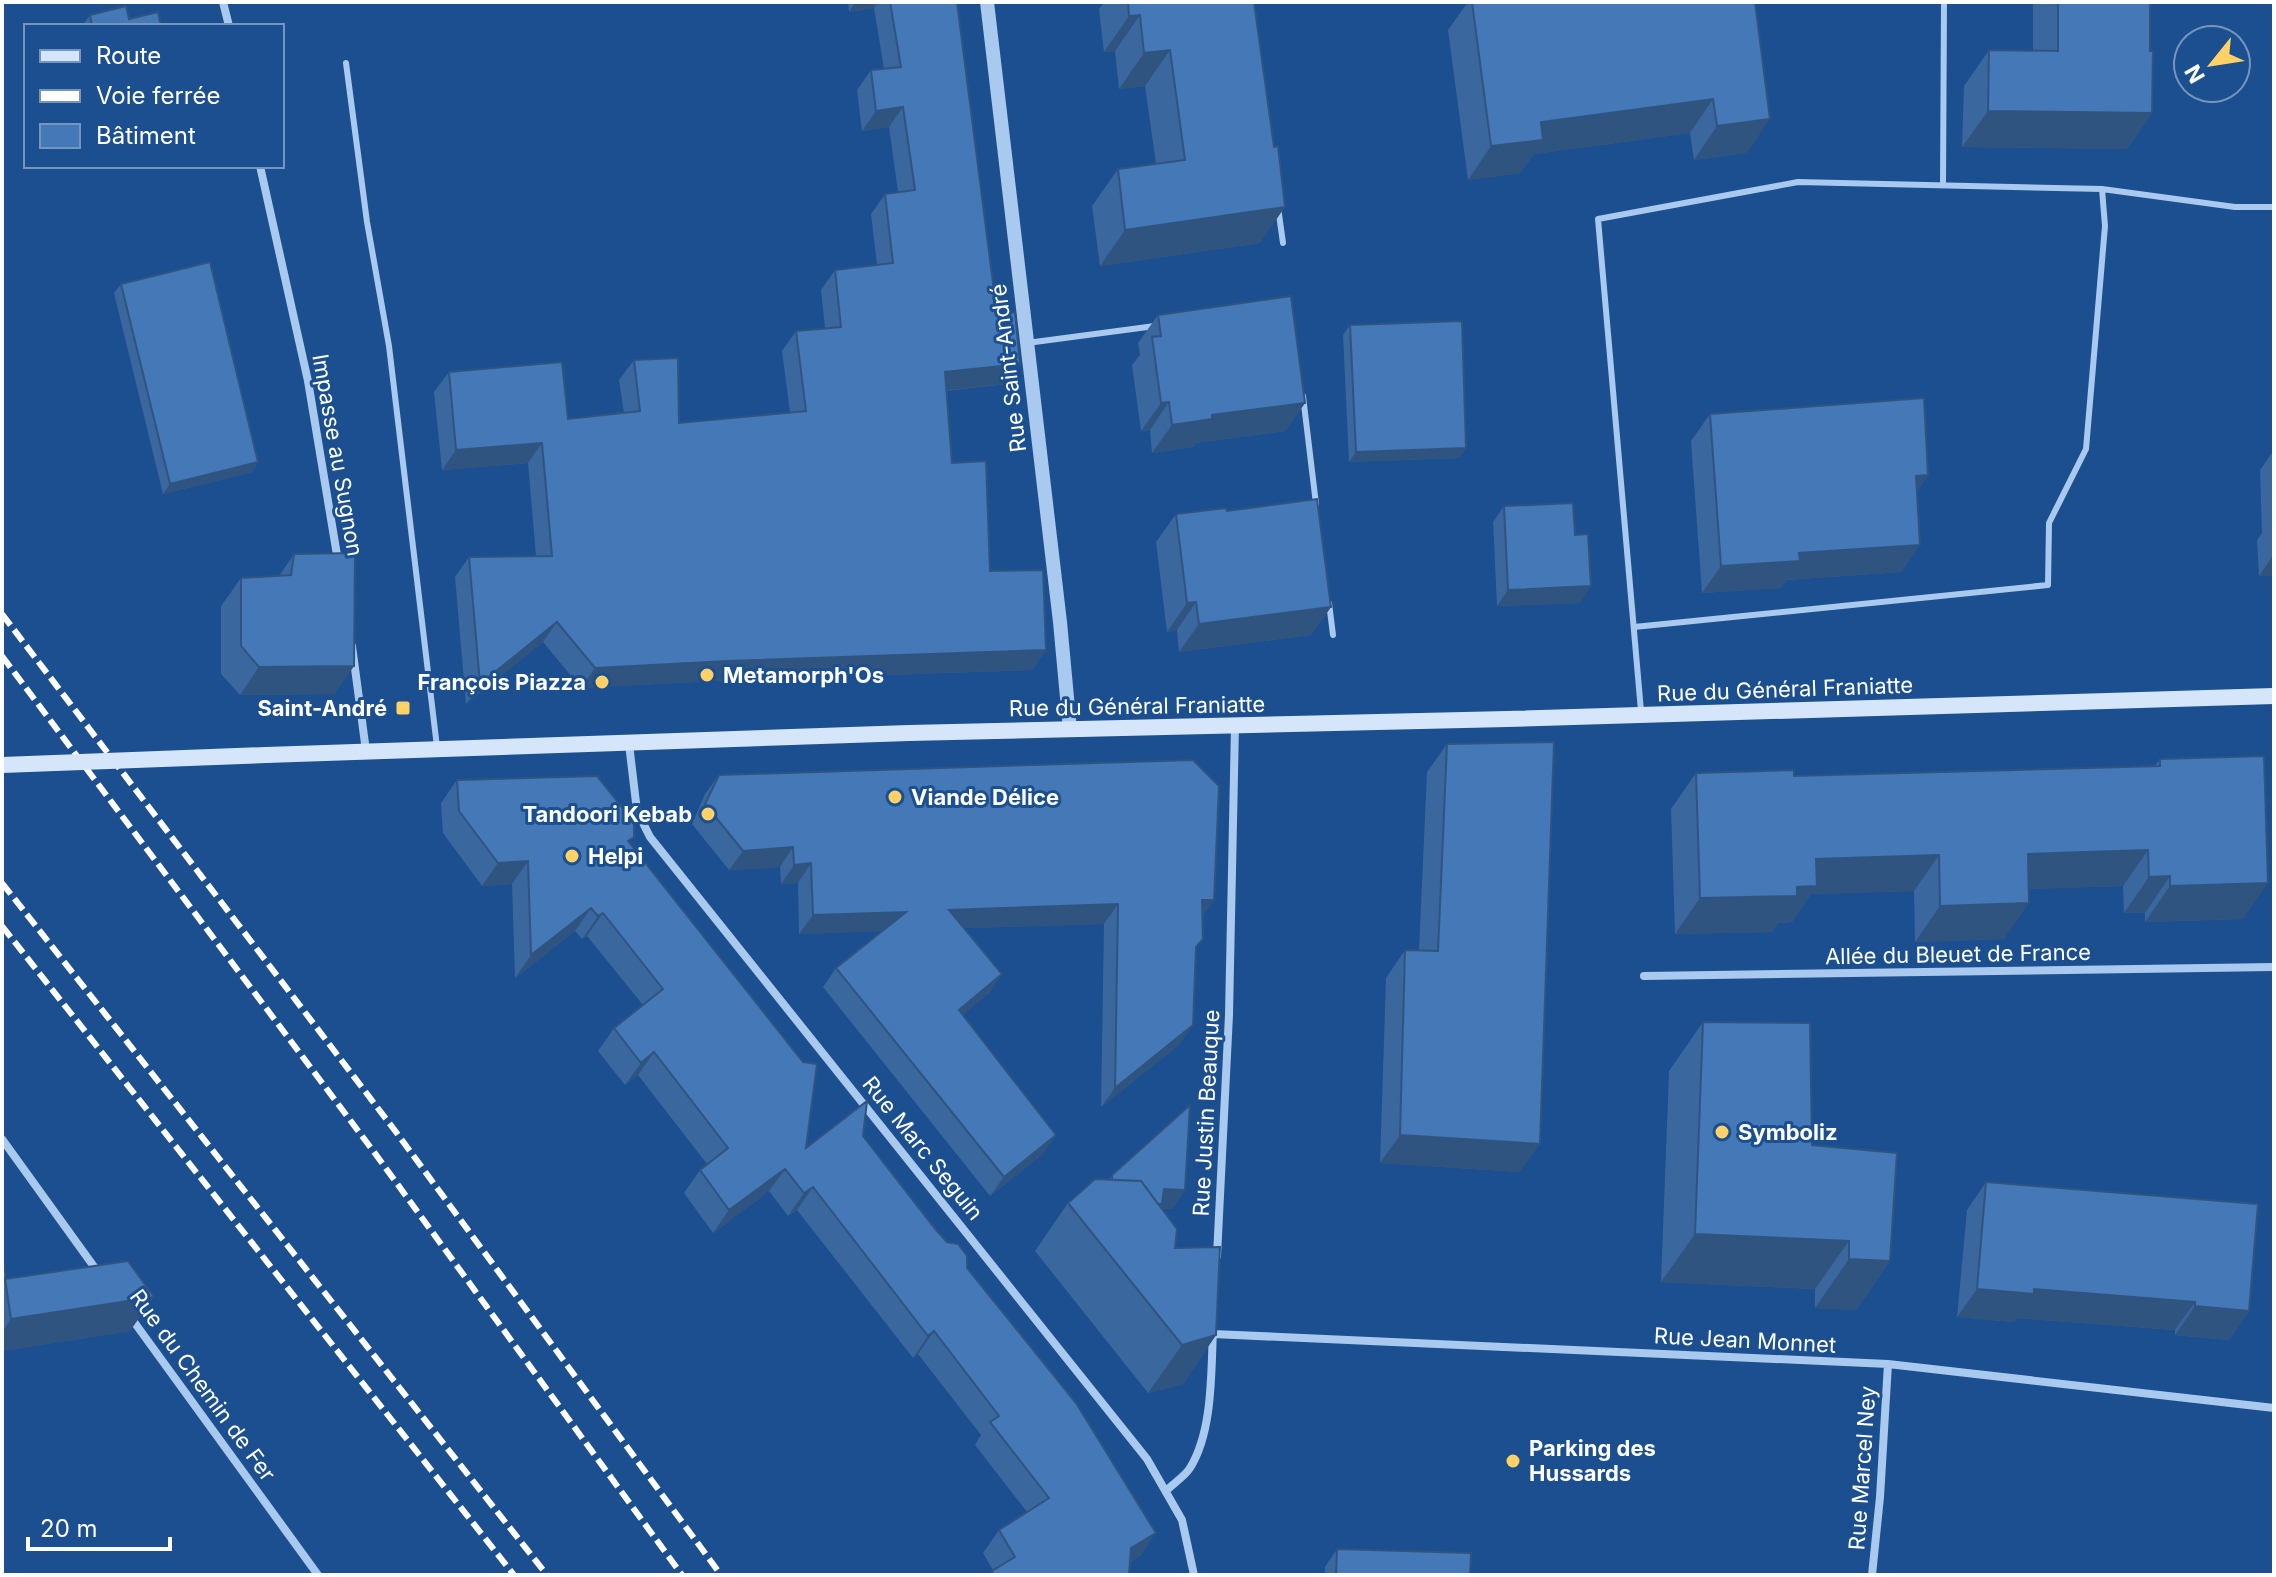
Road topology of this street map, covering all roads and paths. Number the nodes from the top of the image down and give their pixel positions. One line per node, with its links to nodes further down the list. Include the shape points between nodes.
1 (223, 2): 4 (street)
2 (987, 2): 13 (street, Rue Saint-André)
3 (1944, 2): 7 (lane)
4 (228, 24)
5 (346, 63): 26 (lane, via 389,346)
6 (260, 168): 16 (street, Impasse au Sugnon, via 308,381)
7 (1943, 184): 8 (lane); 18 (lane, via 1798,182 1598,219)
8 (2102, 189): 10 (lane, via 2235,207); 18 (lane, via 2105,226 2086,449 2049,523 2048,585)
9 (1277, 197): 11 (lane)
10 (2274, 207)
11 (1283, 243)
12 (1169, 324): 13 (lane)
13 (1027, 343): 24 (street, Rue Saint-André)
14 (1301, 386): 15 (lane)
15 (1317, 510)
16 (339, 569)
17 (1327, 588): 20 (lane)
18 (1634, 627): 22 (lane)
19 (350, 632): 27 (street)
20 (1333, 635)
21 (2274, 696): 22 (main road, Rue du Général Franiatte)
22 (1642, 715): 23 (main road, Rue du Général Franiatte)
23 (1235, 726): 24 (main road, Rue du Général Franiatte); 32 (street, Rue Justin Beauque, via 1229,1015)
24 (1070, 730): 25 (main road, Rue du Général Franiatte)
25 (629, 744): 26 (main road, Rue du Général Franiatte); 39 (street, Rue Marc Seguin, via 637,811 650,837 1113,1414)
26 (437, 751): 27 (main road, Rue du Général Franiatte)
27 (366, 753): 28 (main road, Rue du Général Franiatte, bridge)
28 (2, 765)
29 (2274, 967): 30 (street, Allée du Bleuet de France)
30 (1644, 976)
31 (2, 1139): 33 (street, Rue du Chemin de Fer)
32 (1216, 1270)
33 (104, 1280)
34 (123, 1306): 40 (street, Rue du Chemin de Fer)
35 (1214, 1318): 36 (street)
36 (1213, 1334): 37 (street, Rue Jean Monnet); 39 (street, via 1210,1397 1200,1444 1189,1469)
37 (1888, 1364): 38 (street, Rue Jean Monnet); 42 (street, Rue Marcel Ney)
38 (2274, 1408)
39 (1167, 1490): 41 (street, Rue Marc Seguin, via 1182,1520)
40 (318, 1575)
41 (1194, 1575)
42 (1872, 1575)

